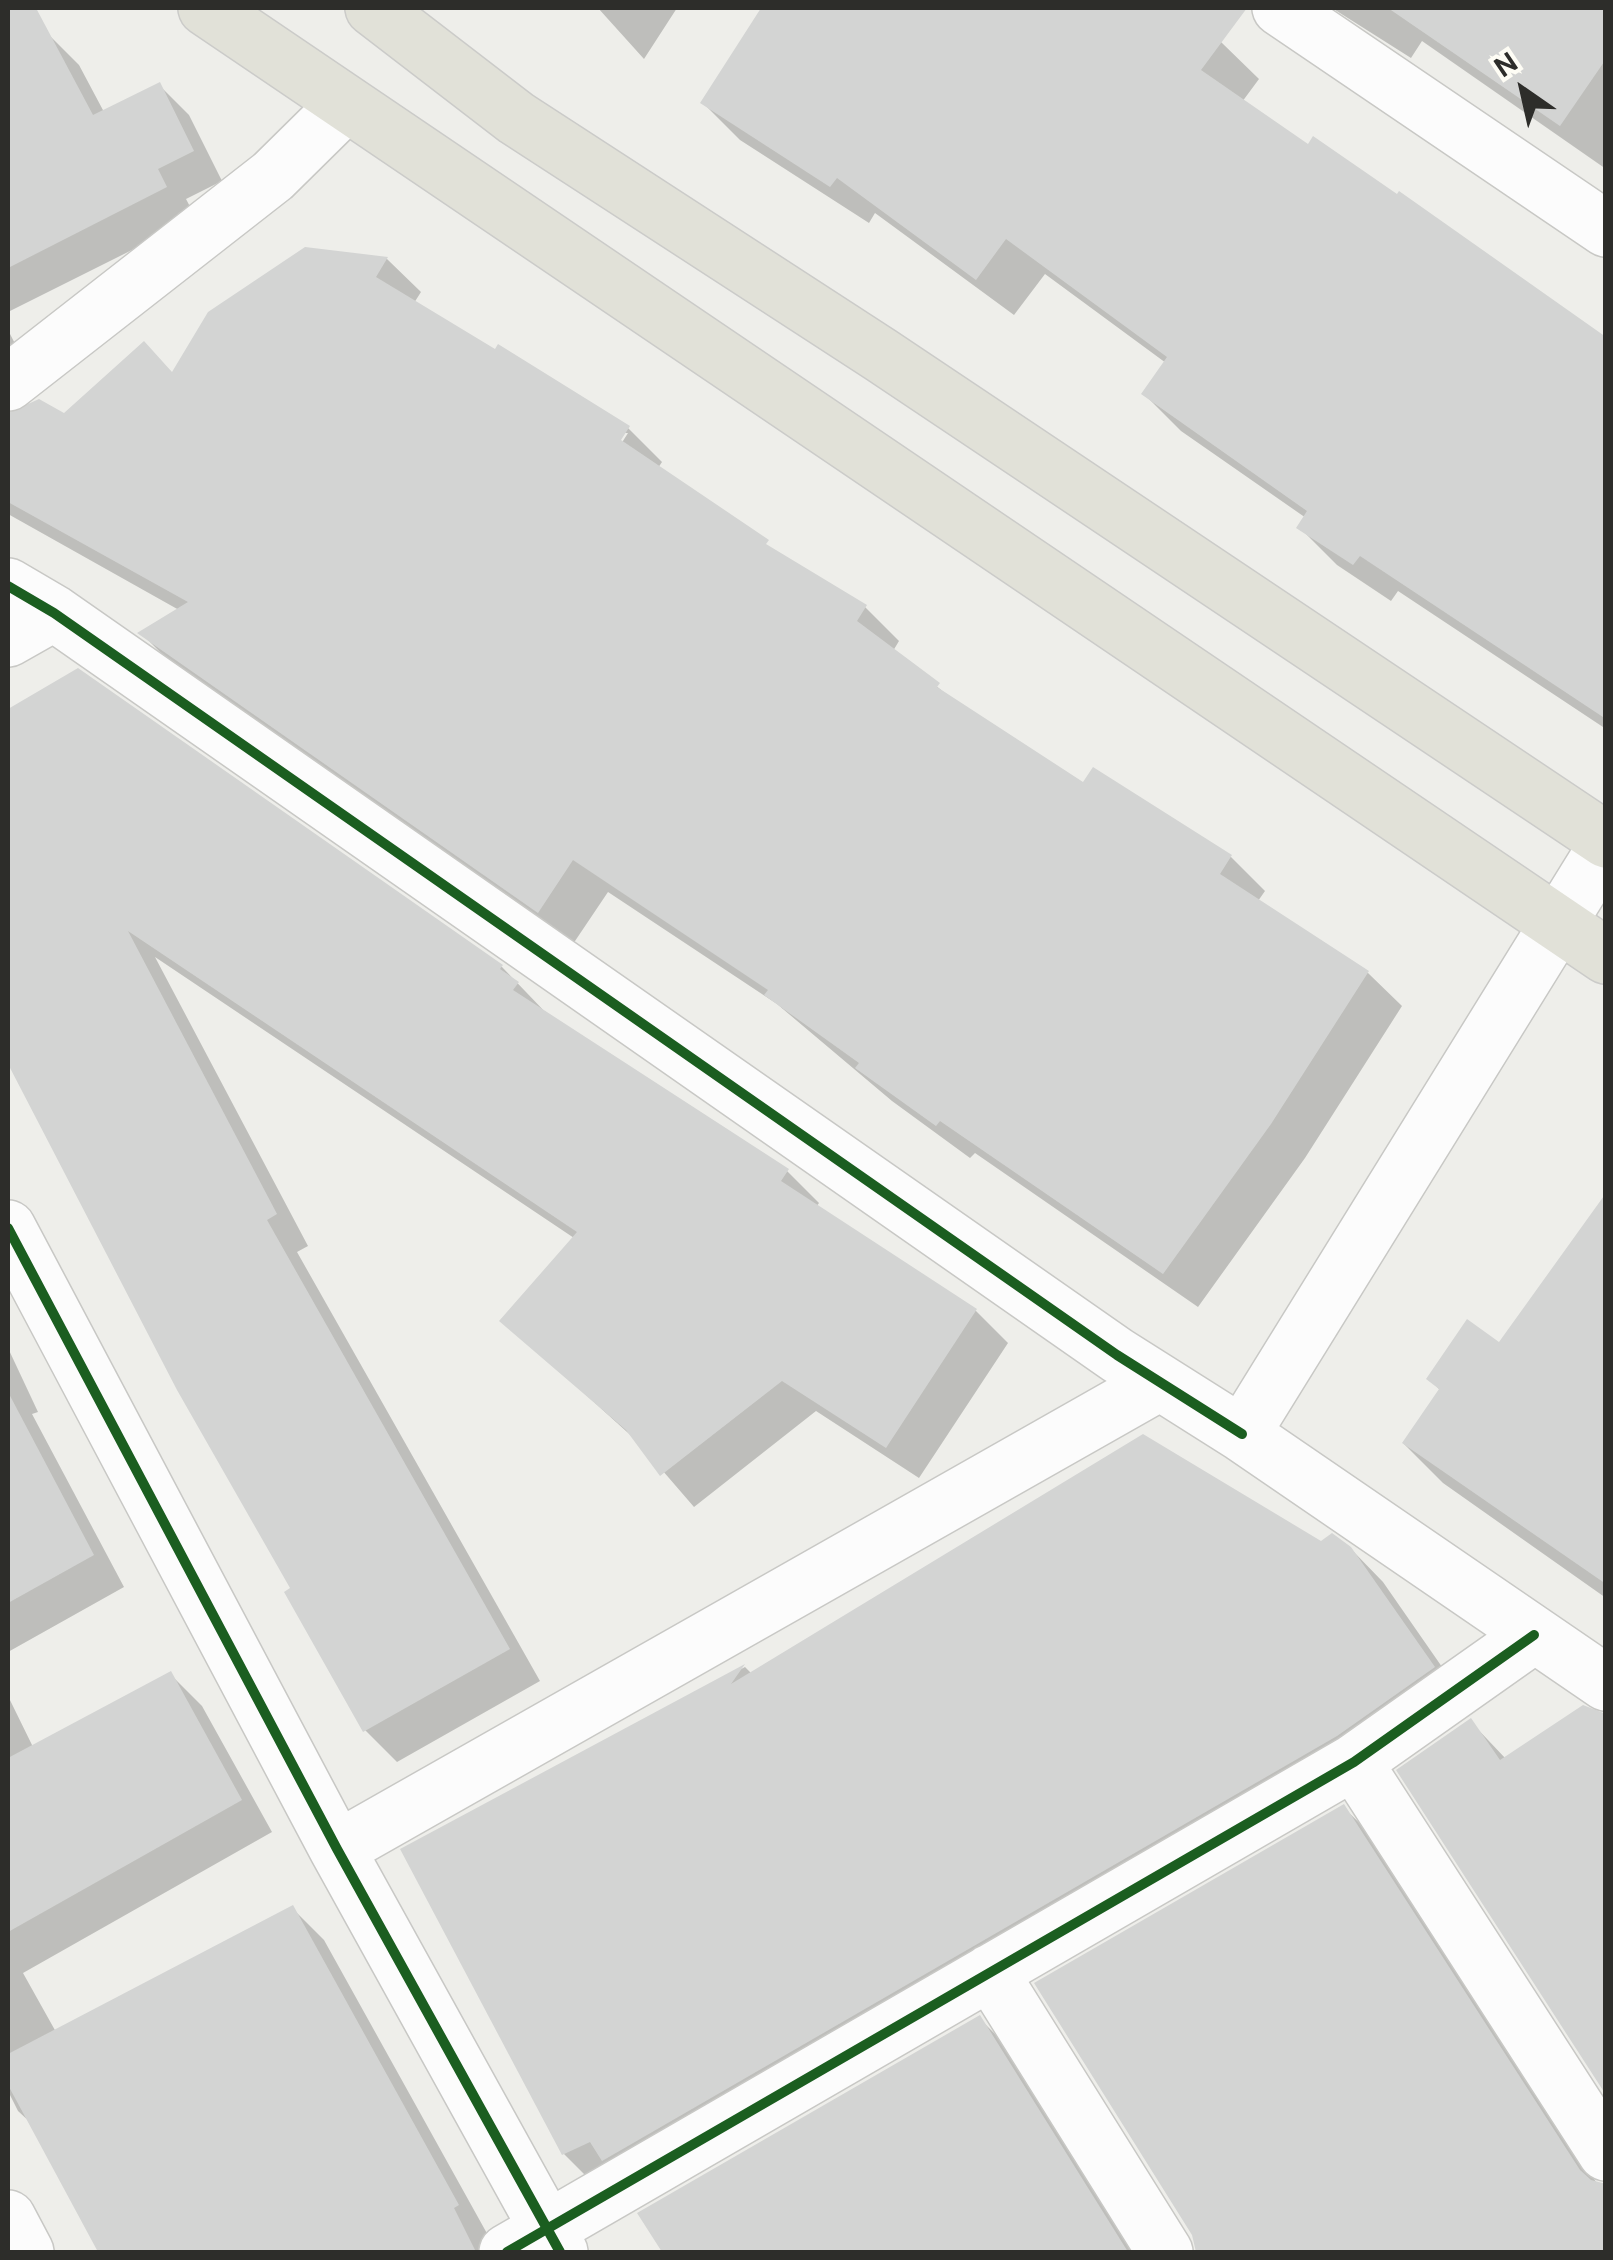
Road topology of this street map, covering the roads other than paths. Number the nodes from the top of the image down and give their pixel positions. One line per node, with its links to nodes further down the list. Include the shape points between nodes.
1 (206, 8): 4 (main road)
2 (373, 8): 9 (main road, via 516,118)
3 (1280, 8): 5 (street)
4 (346, 104): 6 (street, via 274,176); 10 (main road)
5 (1606, 229)
6 (8, 384)
7 (8, 586): 8 (street)
8 (31, 626): 13 (street)
9 (1606, 843): 10 (street)
10 (1557, 923): 11 (main road); 14 (street)
11 (1606, 956)
12 (8, 1228): 18 (street)
13 (1159, 1384): 14 (street); 18 (street)
14 (1242, 1434): 15 (street)
15 (1534, 1635): 16 (street); 17 (street)
16 (1606, 1683)
17 (1354, 1762): 19 (street); 20 (street)
18 (337, 1849): 22 (street)
19 (990, 1972): 22 (street); 24 (street)
20 (1606, 2153)
21 (8, 2218): 23 (street)
22 (538, 2245)
23 (26, 2252)
24 (1165, 2252)

